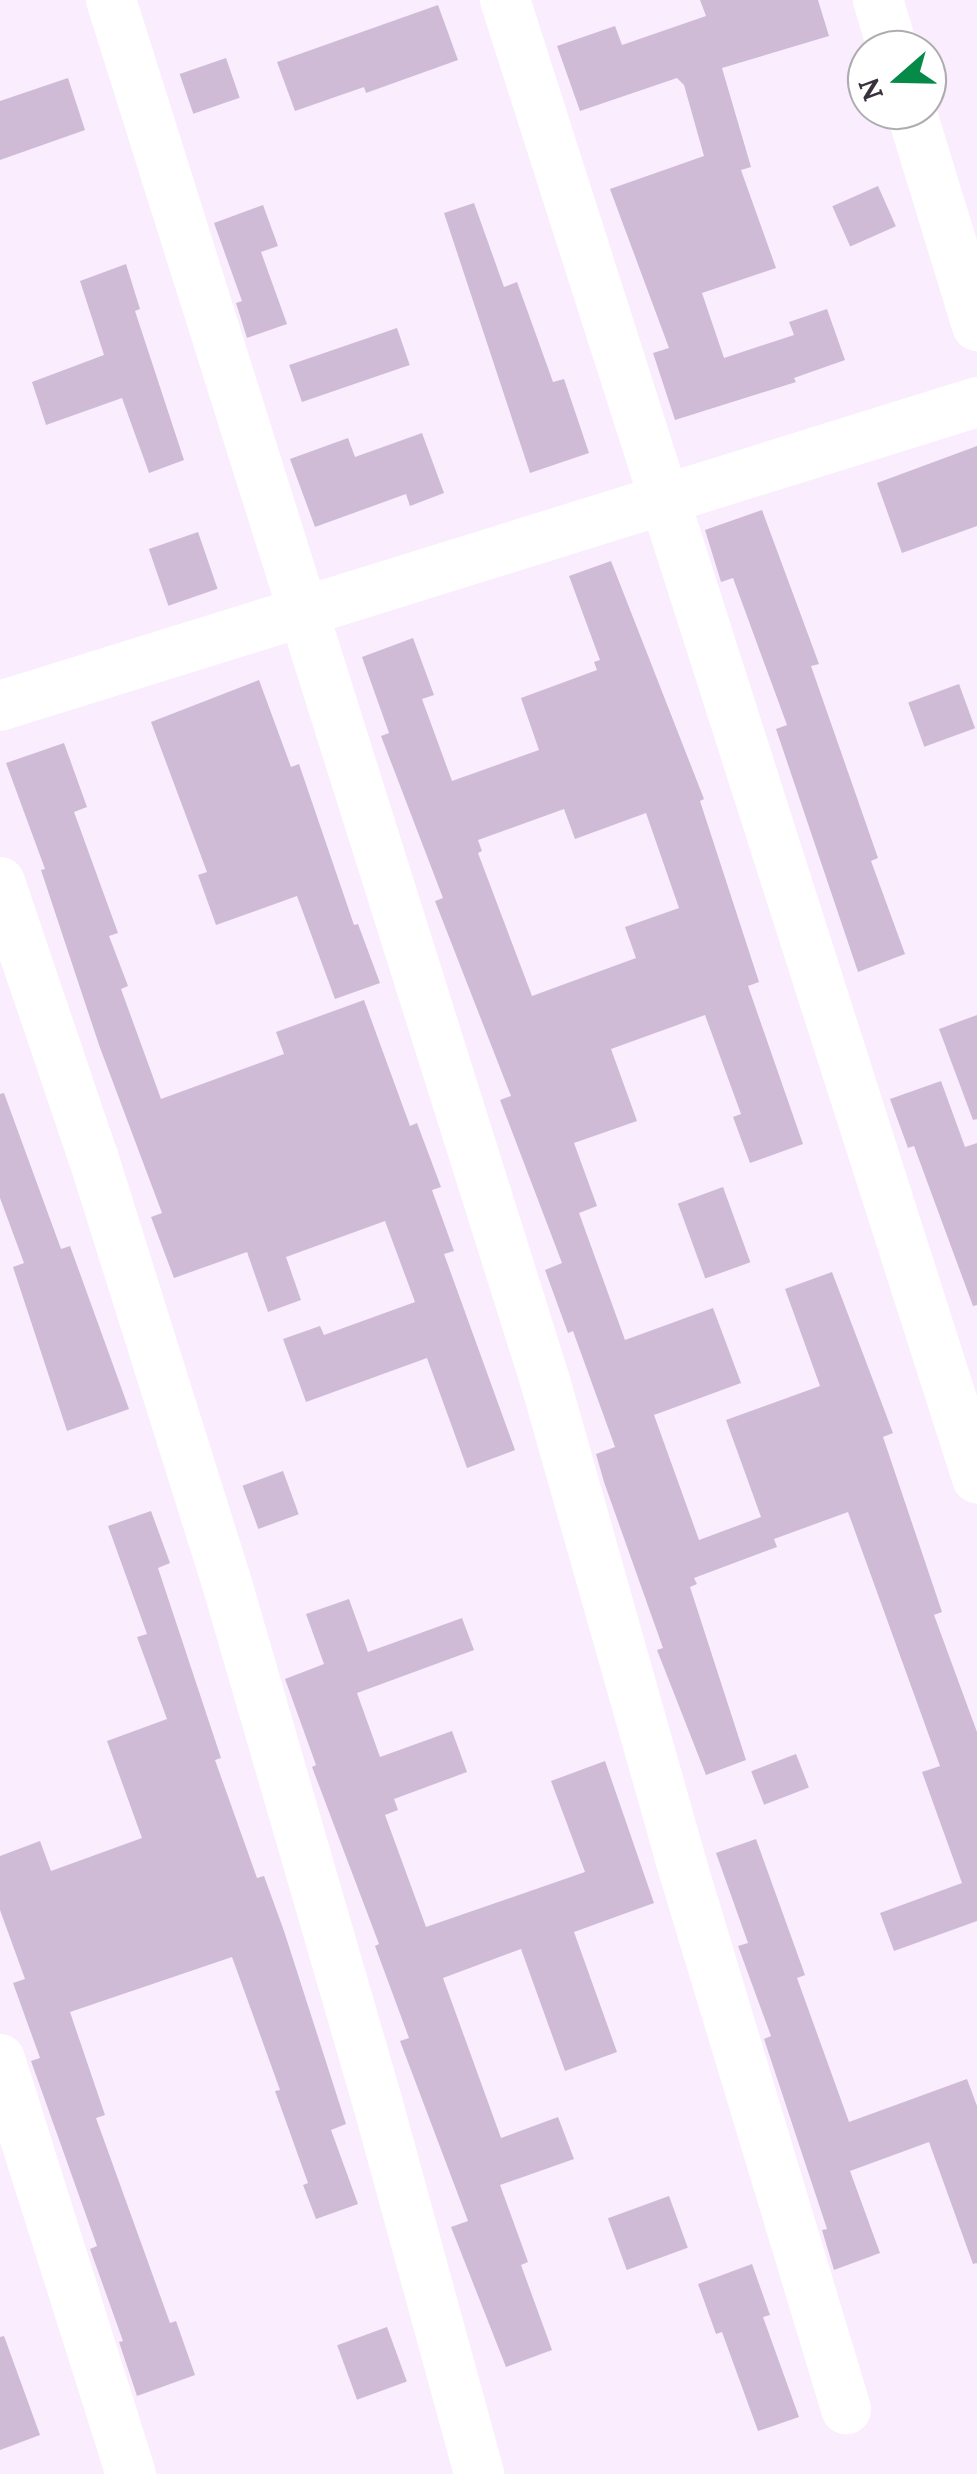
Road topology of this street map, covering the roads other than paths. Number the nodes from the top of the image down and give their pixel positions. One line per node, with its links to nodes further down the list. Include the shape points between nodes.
1 (111, 0): 9 (street)
2 (505, 0): 8 (street)
3 (878, 0): 4 (street)
4 (887, 30)
5 (917, 130): 6 (street)
6 (977, 326)
7 (977, 402): 8 (street)
8 (664, 503): 9 (street); 12 (street)
9 (306, 612): 10 (street); 14 (street, via 546,1384)
10 (0, 706)
11 (0, 882): 16 (street, via 228,1587)
12 (977, 1478)
13 (0, 2059): 15 (street)
14 (846, 2409)
15 (131, 2474)
16 (480, 2474)

